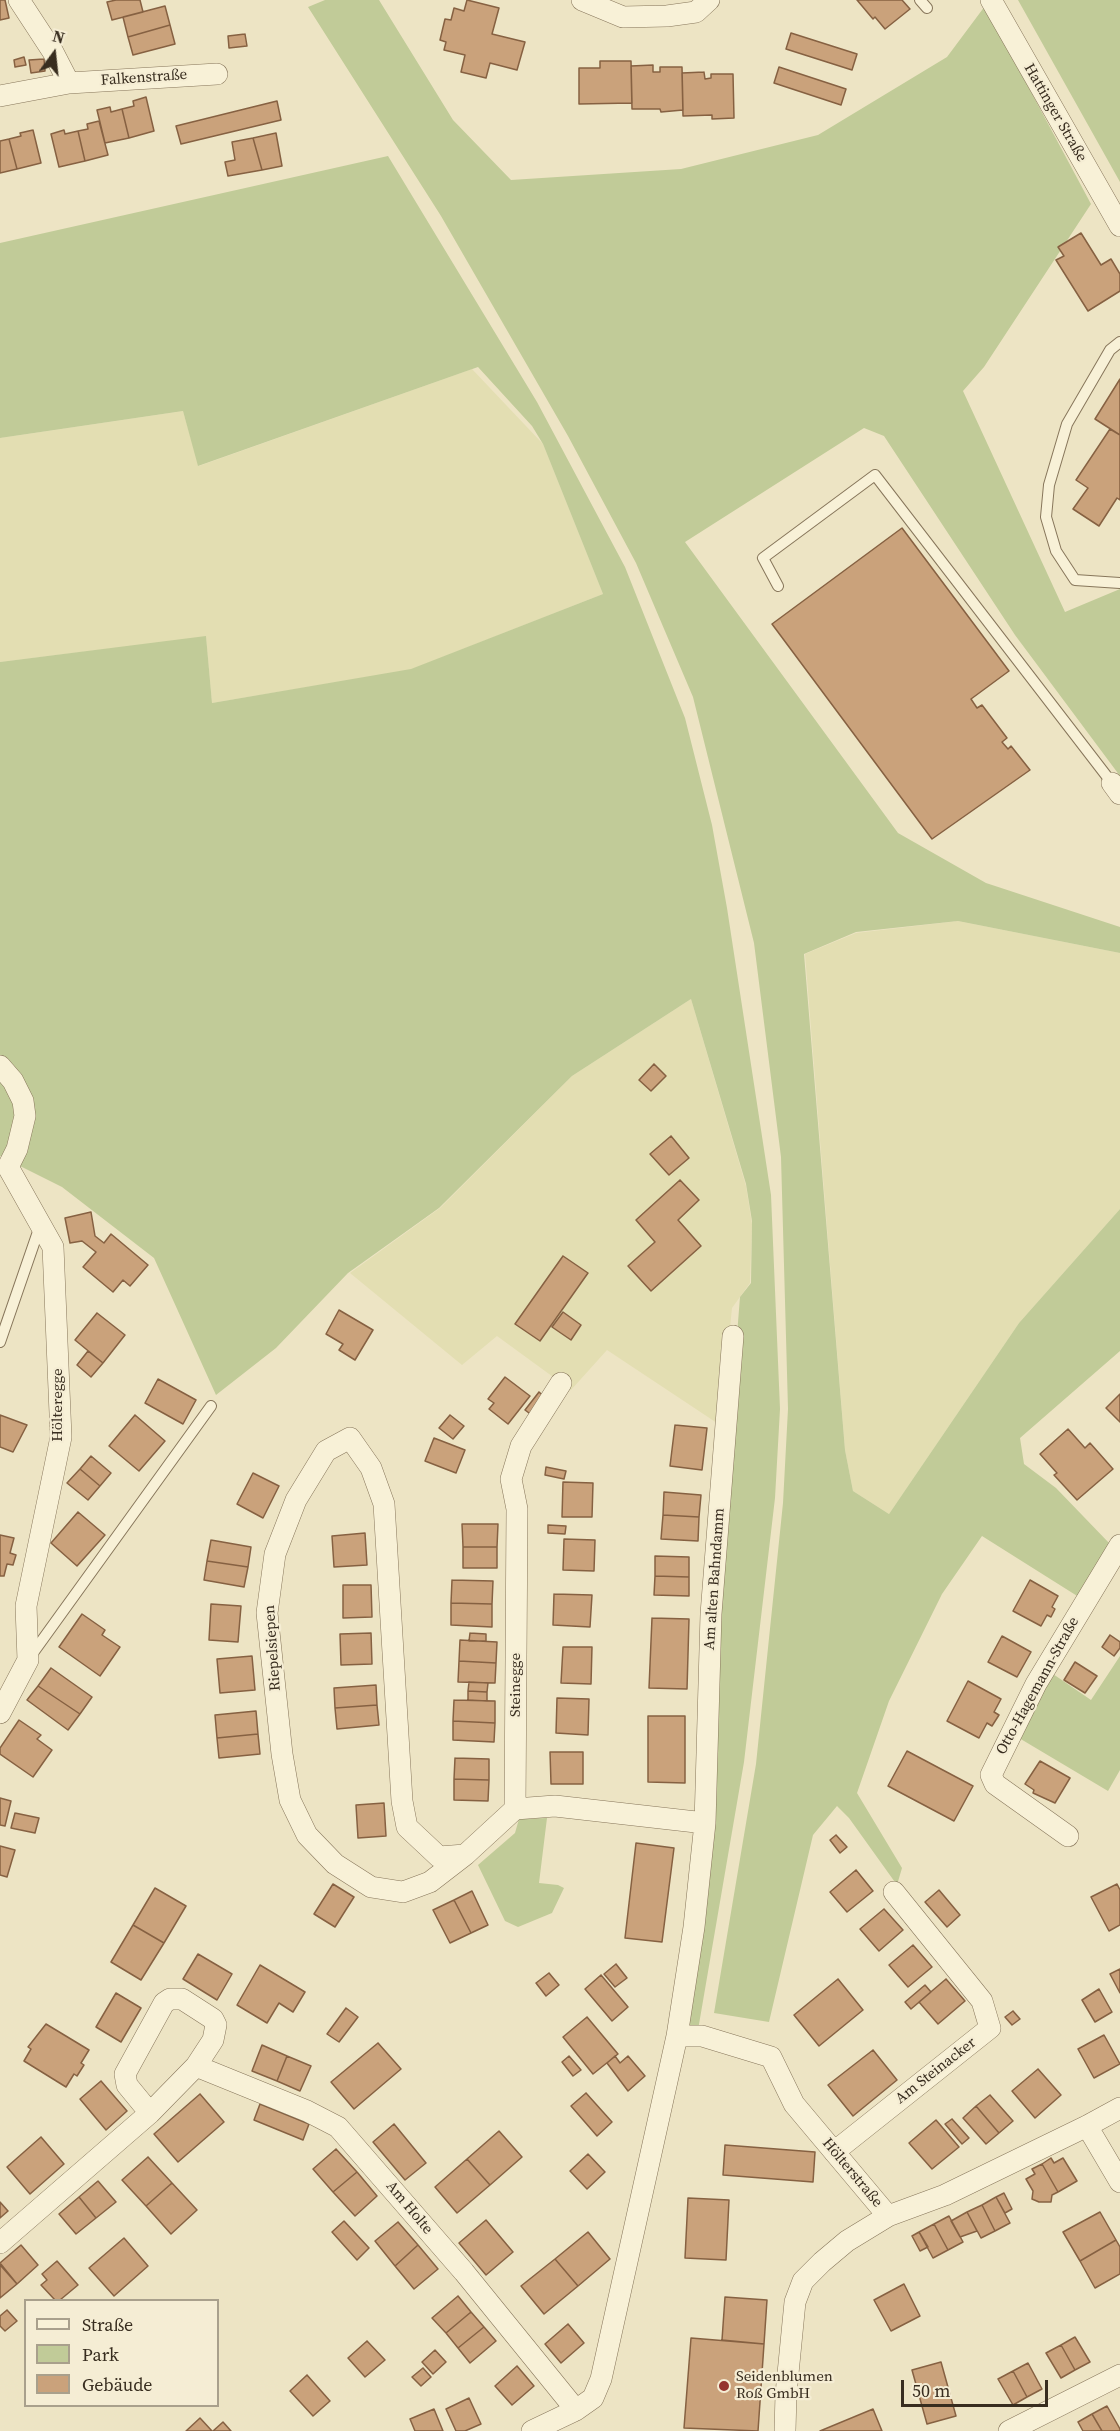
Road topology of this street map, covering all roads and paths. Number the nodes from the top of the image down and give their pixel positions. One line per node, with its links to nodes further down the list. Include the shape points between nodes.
1 (19, 0): 6 (street)
2 (582, 0): 3 (street, via 623,17 696,12)
3 (709, 0)
4 (991, 0): 8 (street, Hattinger Straße)
5 (217, 74): 6 (street, Falkenstraße)
6 (69, 83): 7 (street, Falkenstraße)
7 (0, 96)
8 (1120, 226)
9 (1120, 342): 10 (lane)
10 (1115, 353): 11 (lane, via 1067,424 1049,485 1046,517 1056,551 1075,580)
11 (1120, 583)
12 (778, 586): 13 (lane, via 763,558 875,475)
13 (1116, 789)
14 (0, 1066): 15 (street, Hölteregge, via 23,1101 25,1116 17,1149)
15 (4, 1166): 16 (street, Hölteregge)
16 (41, 1223): 18 (lane); 22 (street, Hölteregge, via 53,1247 61,1437 26,1606)
17 (733, 1336): 25 (street, Am alten Bahndamm, via 711,1614)
18 (0, 1342)
19 (561, 1383): 24 (street, Steinegge, via 521,1446 511,1479 517,1509)
20 (211, 1406): 22 (lane, Hölteregge)
21 (1120, 1545): 26 (street, Otto-Hagemann-Straße, via 1036,1684 992,1775 995,1784)
22 (28, 1659): 23 (street, Hölteregge)
23 (0, 1713)
24 (515, 1809): 25 (street, via 555,1806); 27 (street, Riepelsiepen)
25 (705, 1823): 29 (street)
26 (1068, 1836)
27 (465, 1855): 27 (street, Riepelsiepen, via 439,1857 407,1827 402,1801 384,1504 372,1468 350,1438 326,1451 296,1500 275,1554 267,1613 290,1800 307,1835 335,1864 371,1887 403,1892 430,1882)
28 (894, 1892): 34 (street, Am Steinacker, via 982,2001 990,2028)
29 (677, 2036): 34 (street, Hölterstraße, via 702,2036 771,2057 794,2104); 39 (street, via 602,2379 592,2397)
30 (196, 2066): 32 (street); 32 (street, via 213,2040 216,2025 182,1999 170,1999 164,2003 125,2074 127,2085); 39 (street, Am Holte, via 338,2127 464,2272)
31 (1120, 2108): 33 (street, Hölterstraße)
32 (150, 2113): 37 (street)
33 (1088, 2126): 35 (street); 36 (street, Hölterstraße, via 945,2195)
34 (834, 2152): 36 (street, Hölterstraße)
35 (1120, 2182)
36 (888, 2216): 41 (street, via 847,2241 803,2281 795,2302)
37 (0, 2243)
38 (1120, 2375): 42 (street)
39 (576, 2410): 40 (street)
40 (532, 2431)
41 (785, 2431)
42 (1009, 2431)

